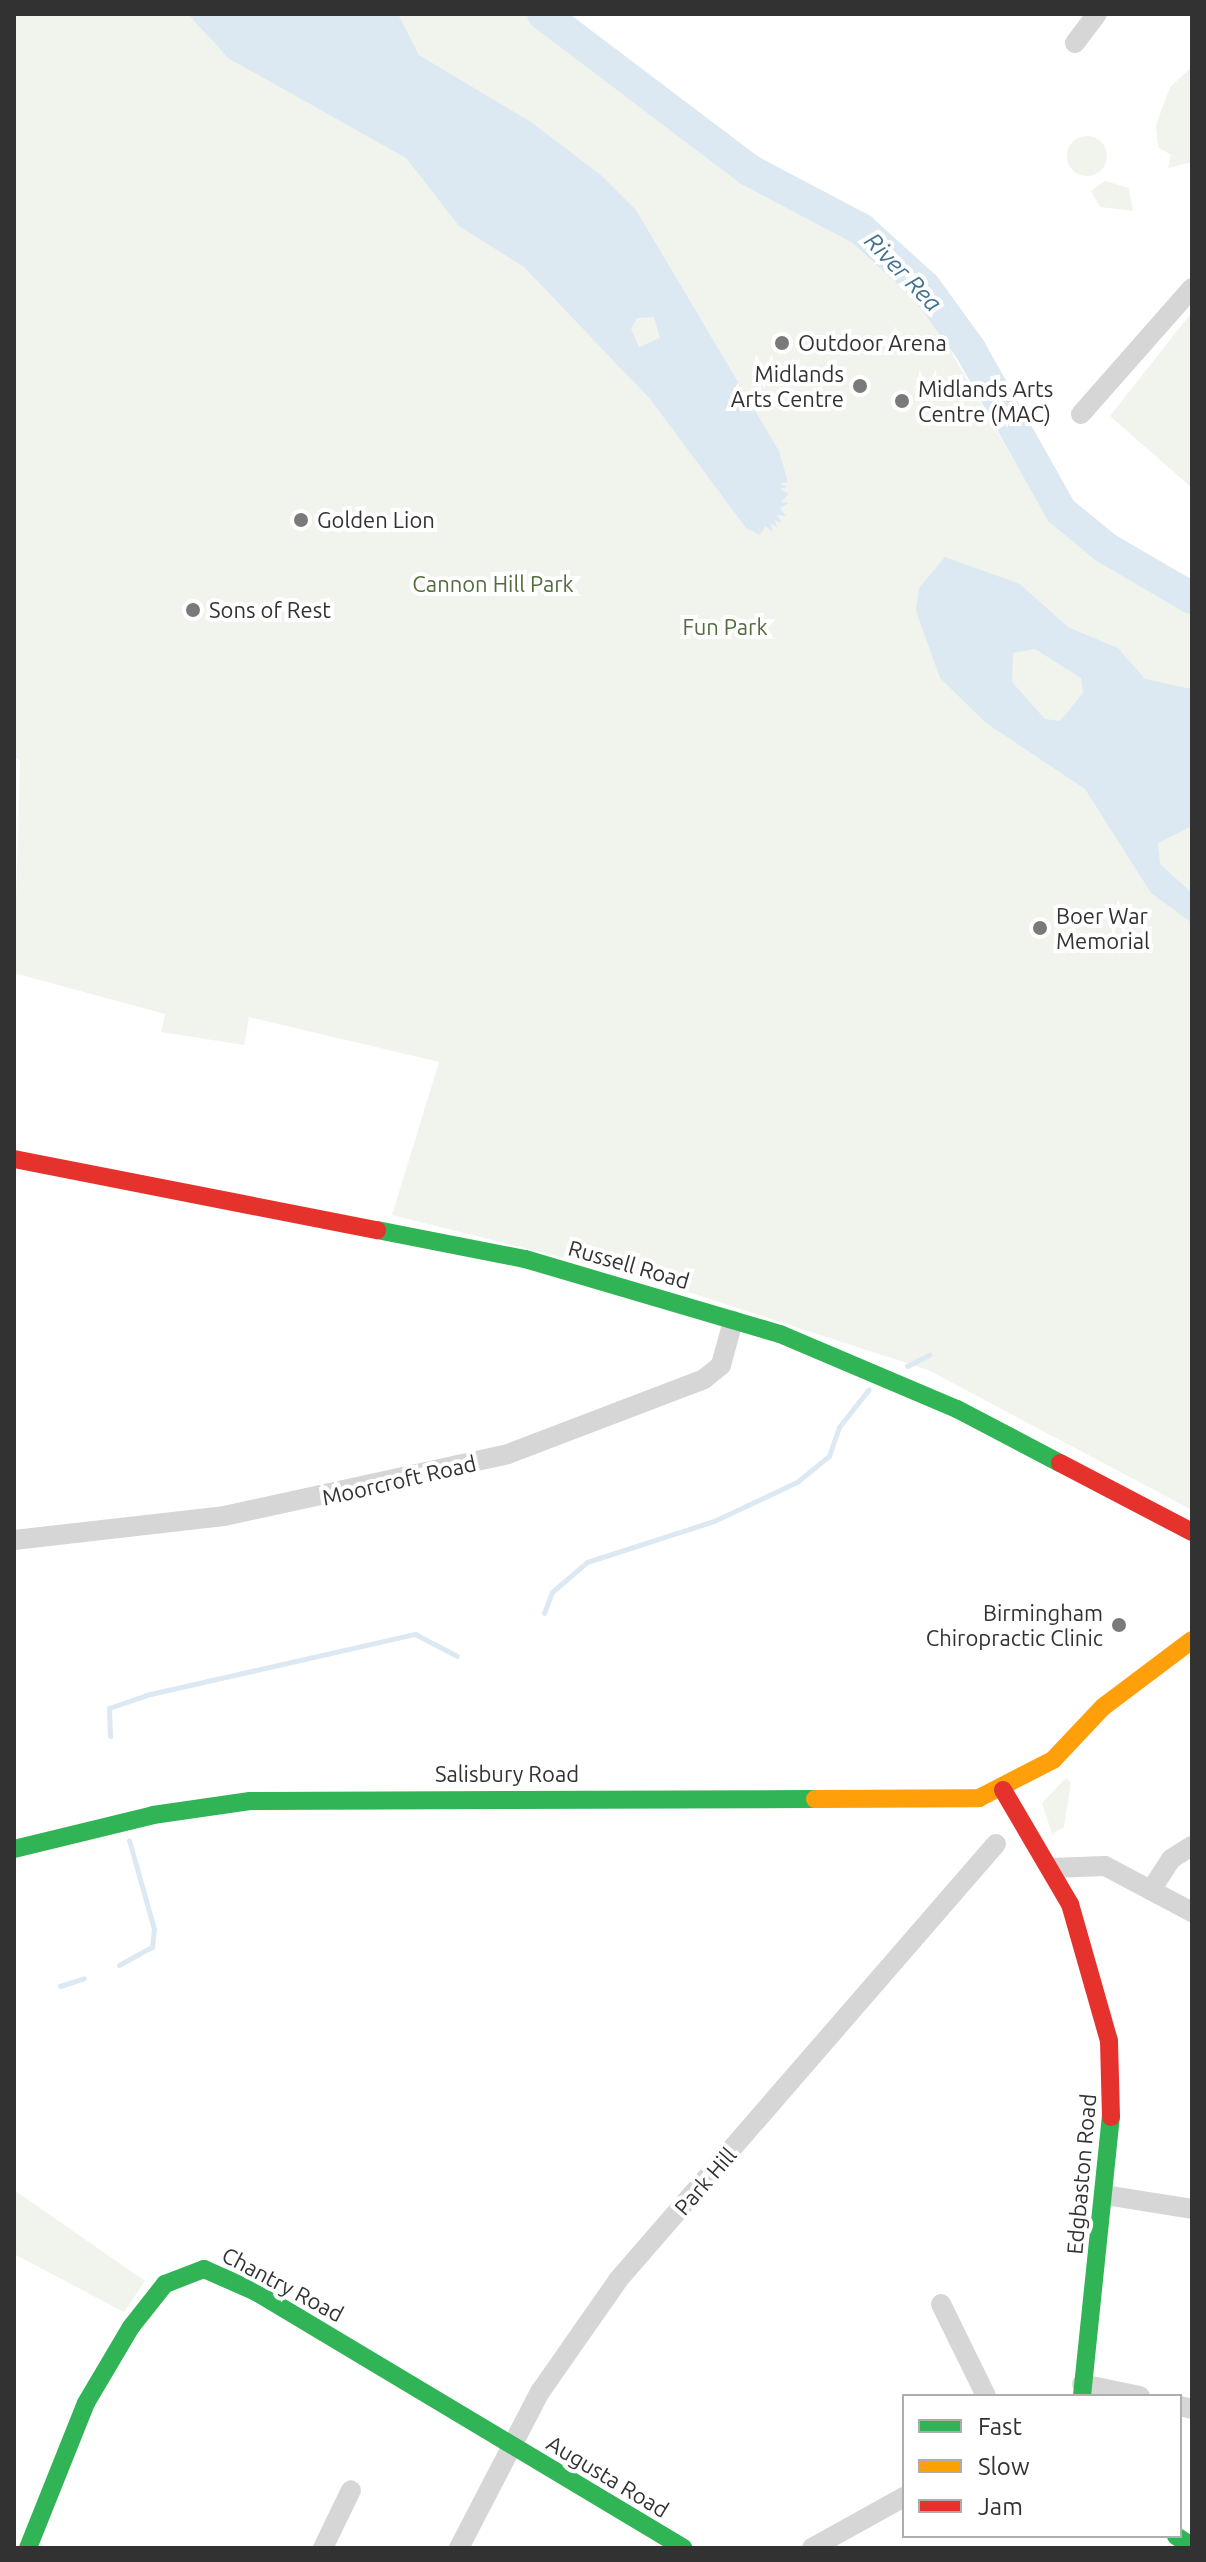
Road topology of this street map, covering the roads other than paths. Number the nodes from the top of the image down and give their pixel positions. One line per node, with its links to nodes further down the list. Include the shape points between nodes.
1 (1097, 14): 2 (street)
2 (1075, 43)
3 (1192, 288): 4 (street)
4 (1081, 414)
5 (14, 1159): 6 (street, Russell Road, via 525,1259)
6 (733, 1321): 7 (street, Russell Road, via 866,1367); 8 (street, Moorcroft Road, via 721,1365 704,1379 508,1454 224,1516)
7 (1192, 1532)
8 (14, 1540)
9 (1192, 1640): 10 (street, via 1103,1707 1053,1760)
10 (1003, 1790): 13 (street, Salisbury Road, via 951,1802 250,1801 153,1815); 14 (street, Edgbaston Road)
11 (996, 1844): 23 (street, Park Hill, via 618,2280)
12 (1192, 1846): 15 (street, via 1171,1859)
13 (14, 1849)
14 (1052, 1868): 15 (street, via 1105,1866); 17 (street, Edgbaston Road, via 1087,1947 1109,2041 1112,2138)
15 (1151, 1890): 16 (street)
16 (1192, 1912)
17 (1105, 2195): 18 (street); 20 (street, Edgbaston Road)
18 (1192, 2209)
19 (941, 2304): 21 (street)
20 (1082, 2390): 22 (street)
21 (985, 2394)
22 (1121, 2394)
23 (509, 2445): 26 (street, Chantry Road, via 218,2271 190,2270 150,2298 86,2403); 28 (street, Park Hill); 29 (street, Augusta Road)
24 (351, 2490): 27 (street)
25 (902, 2498): 30 (street)
26 (28, 2548)
27 (323, 2548)
28 (459, 2548)
29 (683, 2548)
30 (812, 2548)

